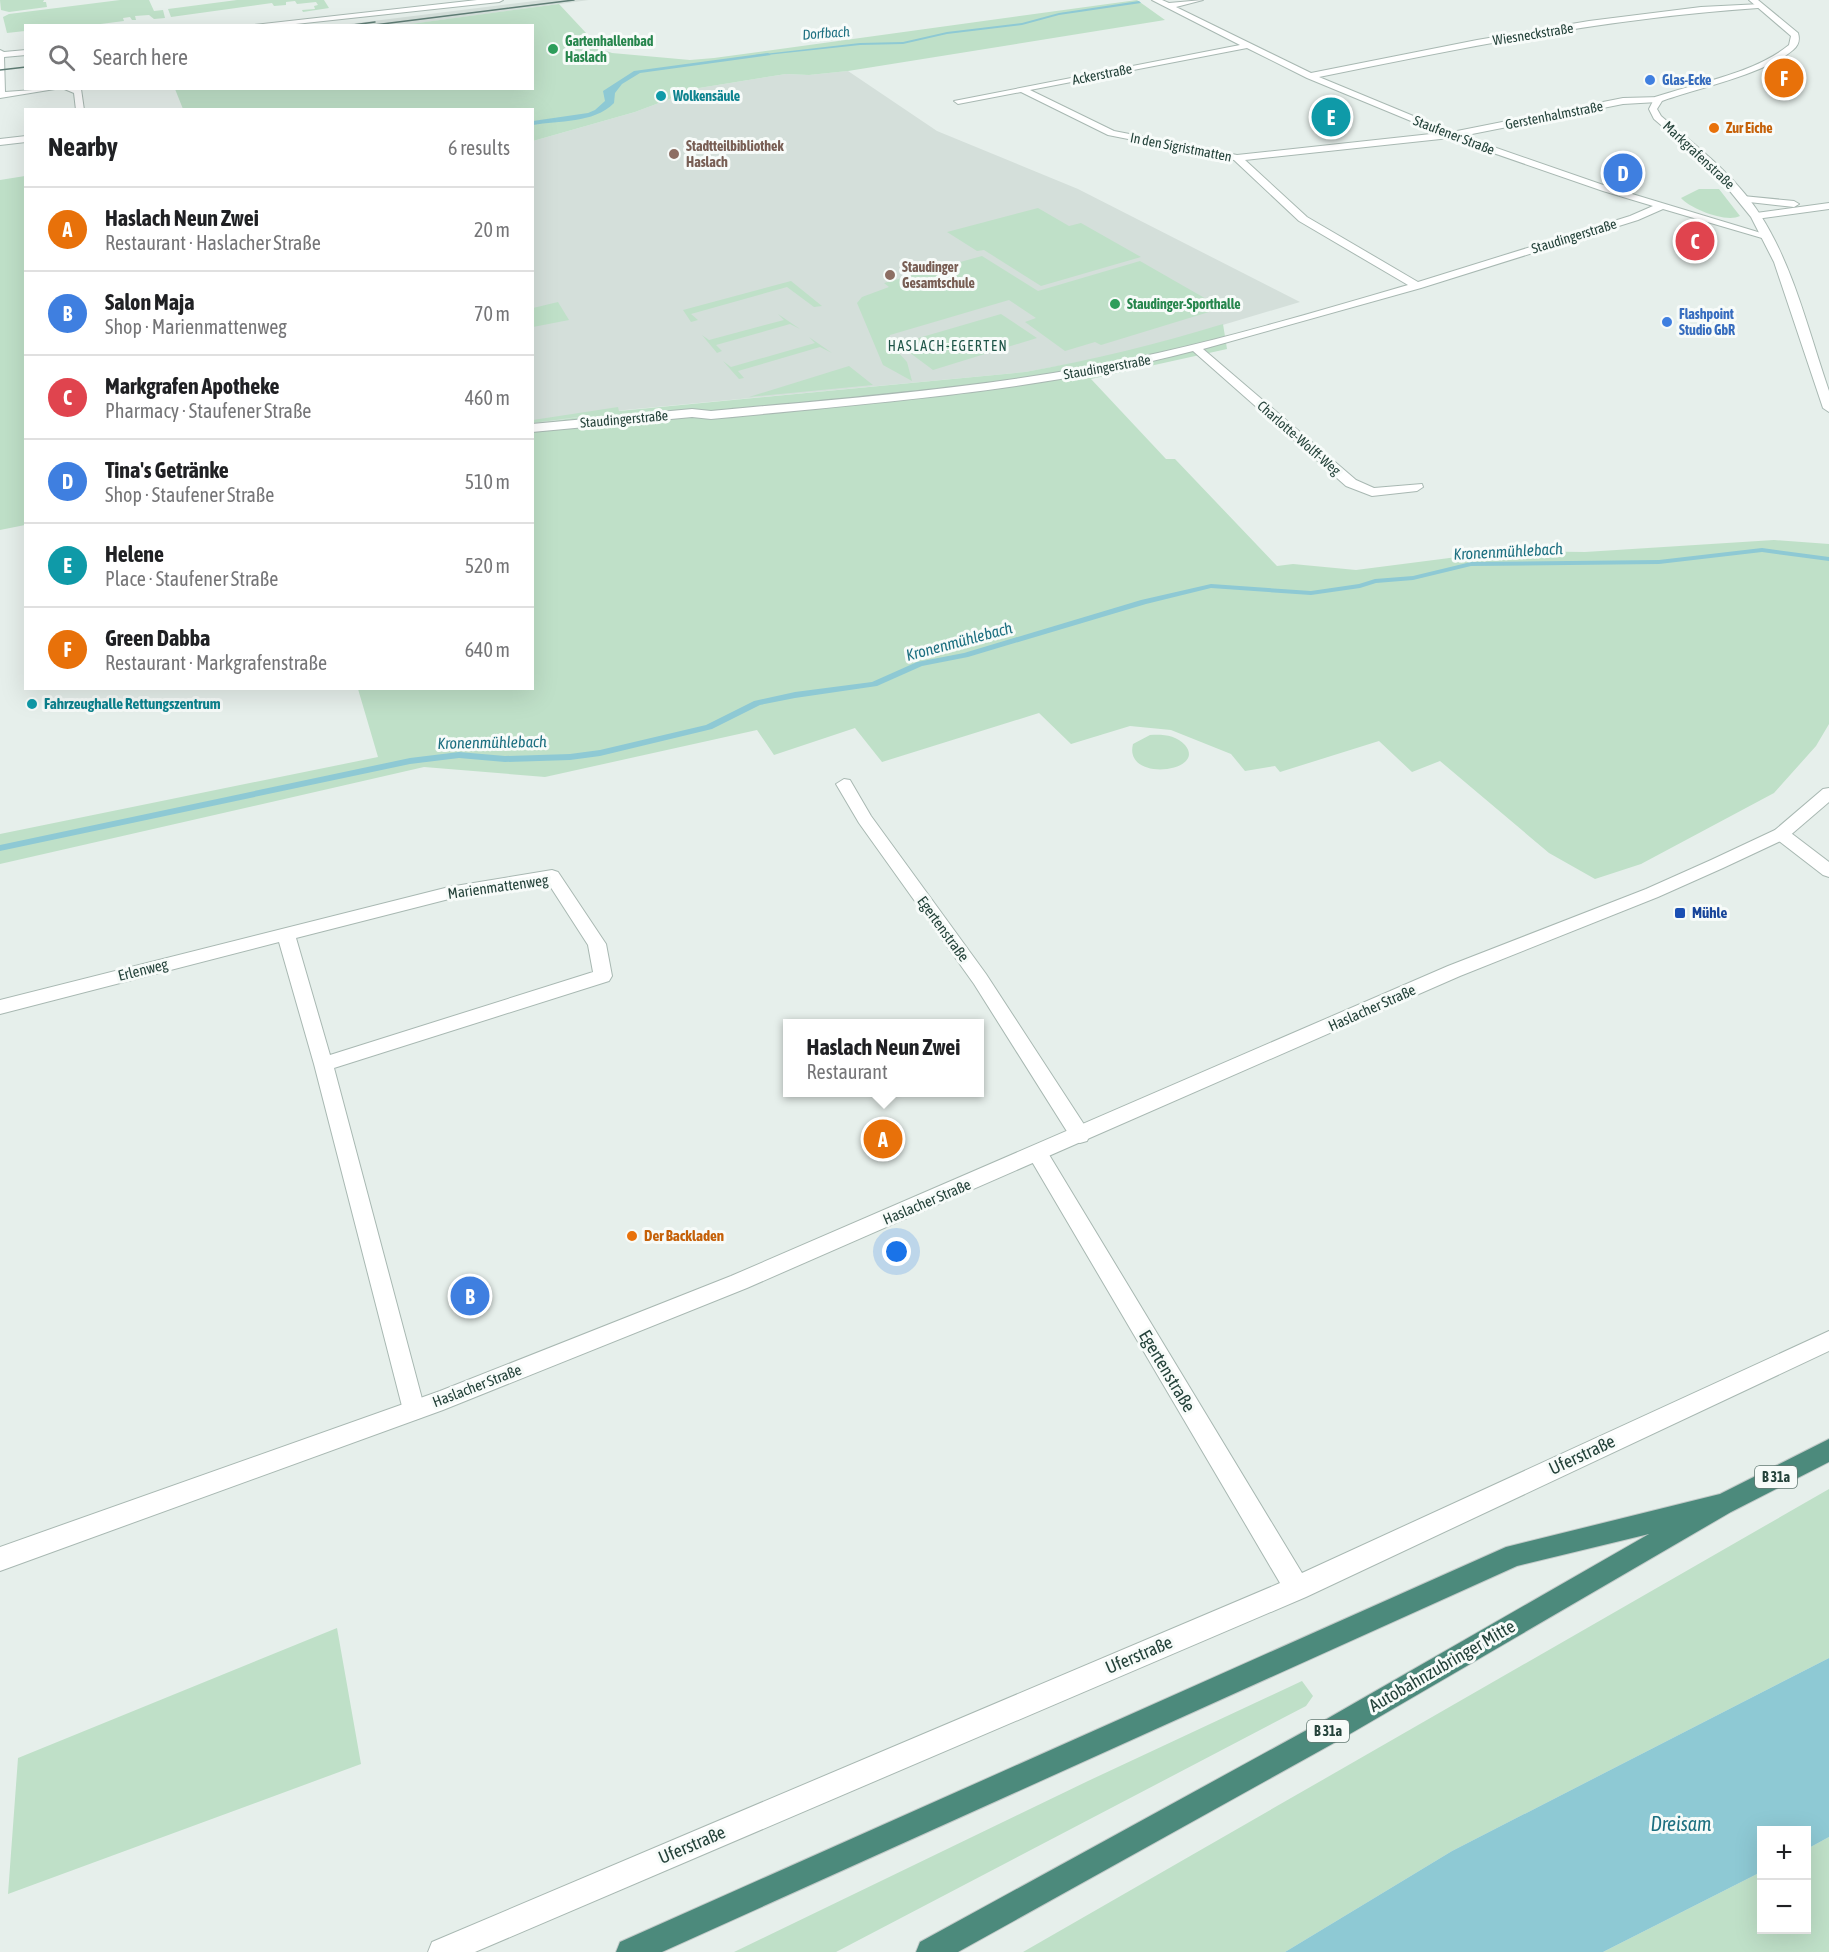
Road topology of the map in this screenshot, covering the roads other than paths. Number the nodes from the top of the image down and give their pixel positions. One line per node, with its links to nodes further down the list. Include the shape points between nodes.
1 (499, 0): 6 (street)
2 (1199, 0): 3 (street)
3 (1161, 3): 8 (street, Staufener Straße)
4 (1755, 3): 11 (street, Wiesneckstraße, via 1536,32); 16 (street, Markgrafenstraße, via 1795,35 1792,47 1769,60)
5 (339, 5): 6 (street)
6 (345, 15): 7 (street)
7 (267, 24)
8 (1245, 46): 11 (street, Staufener Straße); 12 (street, Ackerstraße)
9 (24, 52): 10 (street)
10 (0, 54): 15 (street)
11 (1310, 76): 19 (street, Staufener Straße)
12 (1022, 89): 17 (street, Ackerstraße); 22 (street, In den Sigristmatten, via 1111,134)
13 (41, 90): 15 (street)
14 (74, 90): 18 (street, via 78,91)
15 (1, 95)
16 (1658, 99): 19 (street, Gerstenhalmstraße, via 1623,101); 23 (street, Markgrafenstraße, via 1653,109 1657,117 1715,167)
17 (958, 101)
18 (81, 108)
19 (1451, 135): 22 (street, Gerstenhalmstraße); 24 (street, Staufener Straße)
20 (24, 139): 21 (street)
21 (0, 142)
22 (1237, 158): 29 (street, In den Sigristmatten, via 1303,219)
23 (1743, 199): 26 (street); 27 (street, Markgrafenstraße)
24 (1661, 206): 28 (street, Staufener Straße); 29 (street, Staudingerstraße)
25 (1829, 206): 26 (street)
26 (1811, 208): 27 (street)
27 (1756, 216): 28 (street, Markgrafenstraße)
28 (1766, 236): 31 (street, Markgrafenstraße, via 1779,262)
29 (1417, 286): 30 (street, Staudingerstraße)
30 (1196, 348): 32 (street, Staudingerstraße, via 1058,375 921,395); 33 (street, Charlotte-Wolff-Weg, via 1351,483 1372,492)
31 (1829, 408)
32 (534, 428)
33 (1417, 487)
34 (844, 784): 41 (street, Egertenstraße, via 870,827 980,979)
35 (1829, 793): 36 (street, Haslacher Straße)
36 (1781, 834): 37 (street); 41 (street, Haslacher Straße, via 1652,893 1454,971)
37 (1829, 872)
38 (286, 934): 39 (street, Erlenweg); 40 (street); 40 (street, Marienmattenweg, via 449,893 552,876 597,944 603,976)
39 (0, 1007)
40 (323, 1064): 44 (street)
41 (1080, 1135): 42 (street, Haslacher Straße)
42 (1038, 1154): 44 (street, Haslacher Straße, via 738,1282); 48 (street, Egertenstraße)
43 (1829, 1341): 48 (street, Uferstraße)
44 (414, 1410): 47 (street, Haslacher Straße)
45 (1829, 1450): 46 (highway, Autobahnzubringer Mitte / B 31a)
46 (1723, 1504): 50 (highway, via 1515,1555); 51 (highway, Autobahnzubringer Mitte / B 31a, via 1334,1728)
47 (0, 1559)
48 (1297, 1588): 49 (street, Uferstraße)
49 (442, 1952)
50 (630, 1952)
51 (930, 1952)

